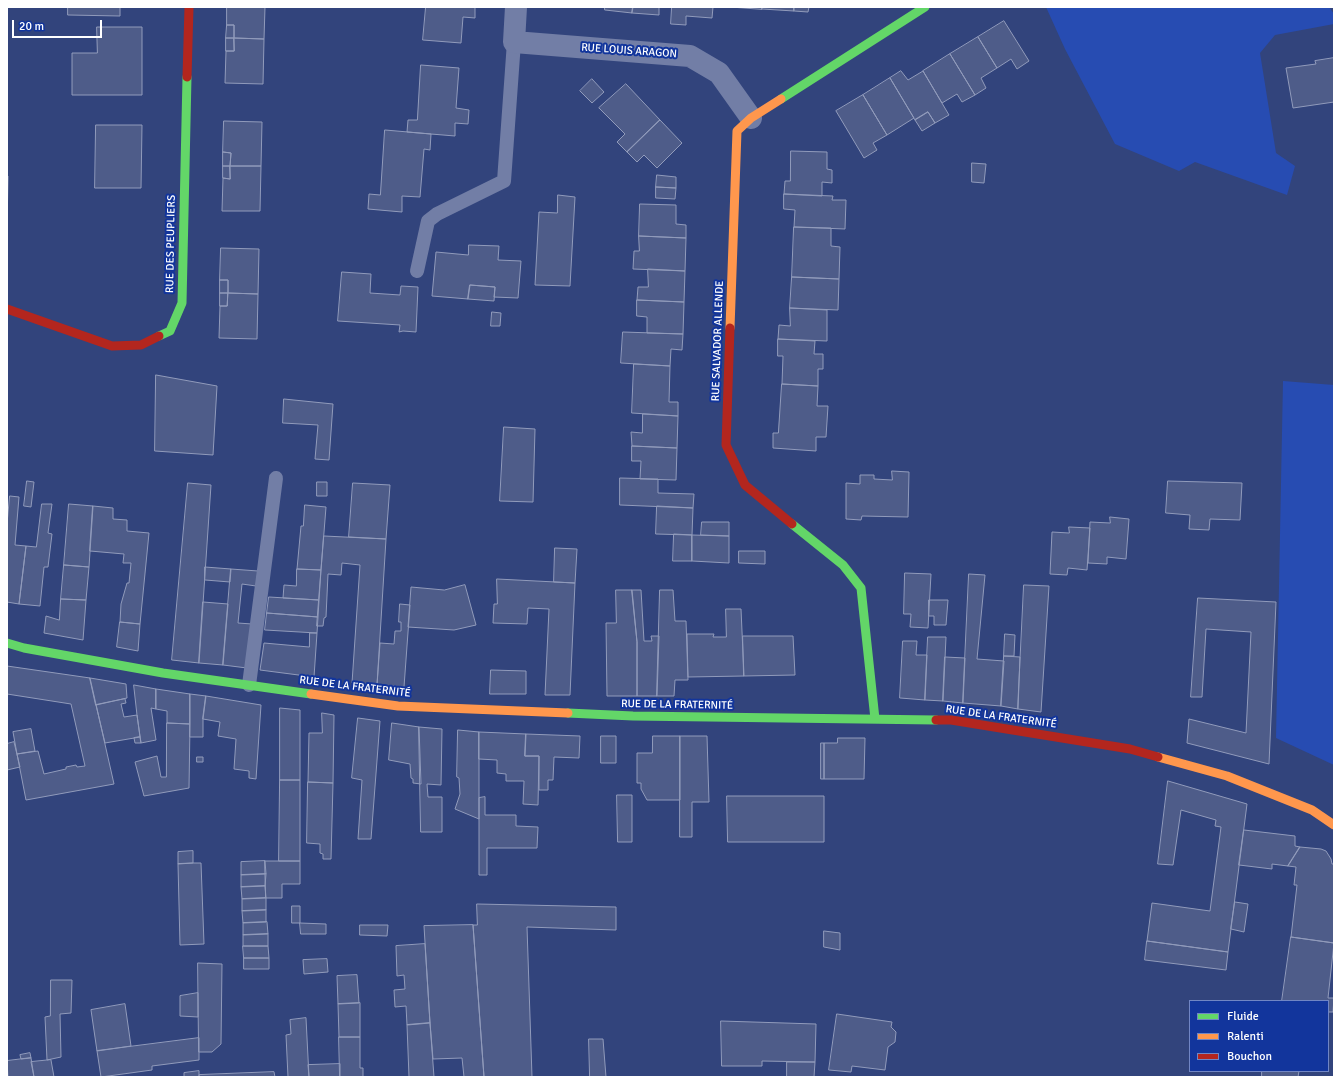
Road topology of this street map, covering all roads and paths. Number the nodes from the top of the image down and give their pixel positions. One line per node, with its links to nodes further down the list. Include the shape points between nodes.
1 (189, 7): 7 (street, RUE DES PEUPLIERS, via 182,303 170,332 141,344 112,346)
2 (516, 7): 4 (street)
3 (924, 7): 5 (street, RUE SALVADOR ALLENDE)
4 (514, 42): 5 (street, RUE LOUIS ARAGON, via 690,56 719,72); 6 (lane, via 504,181 437,214 428,221)
5 (751, 118): 11 (street, RUE SALVADOR ALLENDE, via 737,131 726,444 745,485 843,565 861,588)
6 (417, 271)
7 (7, 309)
8 (276, 478): 10 (lane)
9 (7, 643): 10 (street, RUE DE LA FRATERNITÉ, via 163,673)
10 (249, 685): 11 (street, RUE DE LA FRATERNITÉ, via 398,706 633,716)
11 (875, 719): 12 (street, RUE DE LA FRATERNITÉ, via 951,720 1130,749 1227,776 1312,810)
12 (1334, 825)

